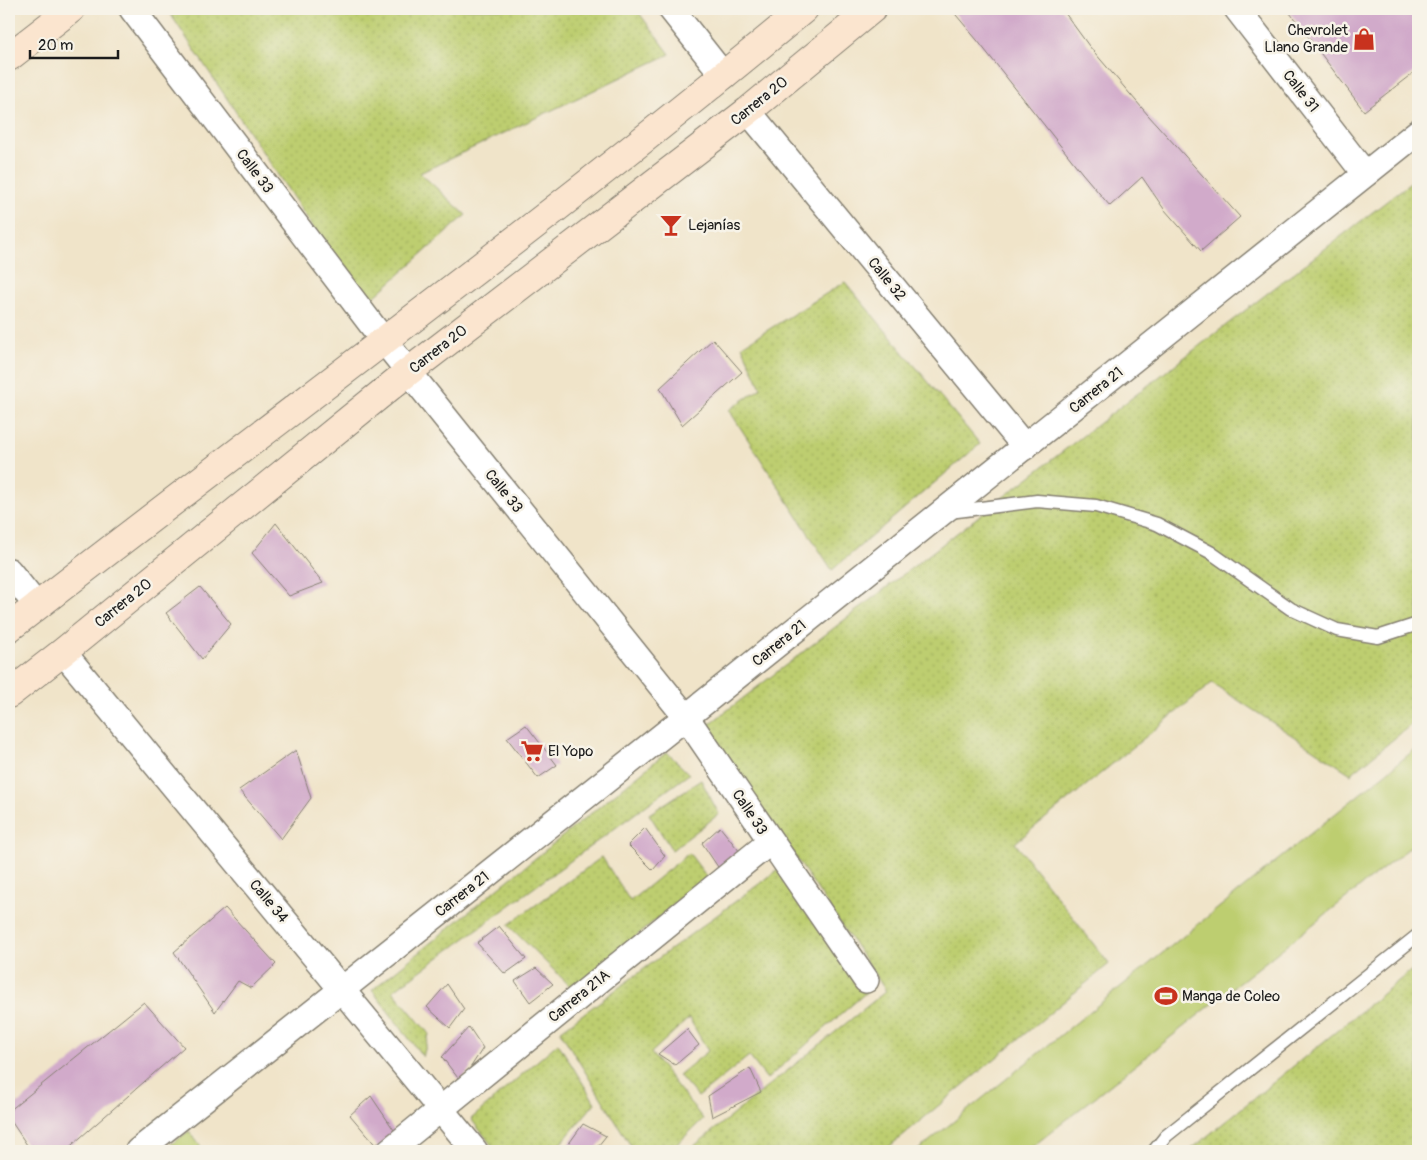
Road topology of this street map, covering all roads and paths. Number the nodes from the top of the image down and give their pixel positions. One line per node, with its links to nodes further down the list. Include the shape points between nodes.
1 (71, 9): 7 (main road)
2 (132, 9): 12 (street, Calle 33)
3 (671, 9): 8 (street)
4 (804, 9): 8 (main road)
5 (872, 9): 9 (main road, Carrera 20)
6 (1238, 9): 11 (street, Calle 31)
7 (9, 57)
8 (724, 76): 12 (main road)
9 (748, 110): 13 (main road, Carrera 20); 14 (street, Calle 32)
10 (1418, 132): 11 (street, Carrera 21)
11 (1365, 174): 14 (street, Carrera 21)
12 (384, 341): 13 (street, Calle 33); 17 (main road)
13 (408, 372): 20 (main road, Carrera 20); 22 (street, Calle 33)
14 (1025, 447): 15 (street, Carrera 21)
15 (943, 512): 18 (lane, via 1037,501 1096,506 1157,524 1210,552 1291,609 1337,630 1378,637); 22 (street, Carrera 21)
16 (9, 571): 17 (street)
17 (37, 606): 19 (main road)
18 (1418, 624)
19 (9, 628)
20 (62, 652): 21 (main road, Carrera 20); 26 (street, Calle 34)
21 (9, 694)
22 (686, 717): 23 (street, Calle 33); 26 (street, Carrera 21)
23 (770, 842): 25 (street, Calle 33); 27 (street, Carrera 21A)
24 (1418, 935): 31 (lane, via 1166,1136)
25 (866, 980)
26 (342, 989): 27 (street, Calle 34); 28 (street, Carrera 21)
27 (440, 1109): 29 (street, Carrera 21A); 30 (street, Calle 34)
28 (138, 1151)
29 (389, 1151)
30 (475, 1151)
31 (1154, 1151)

